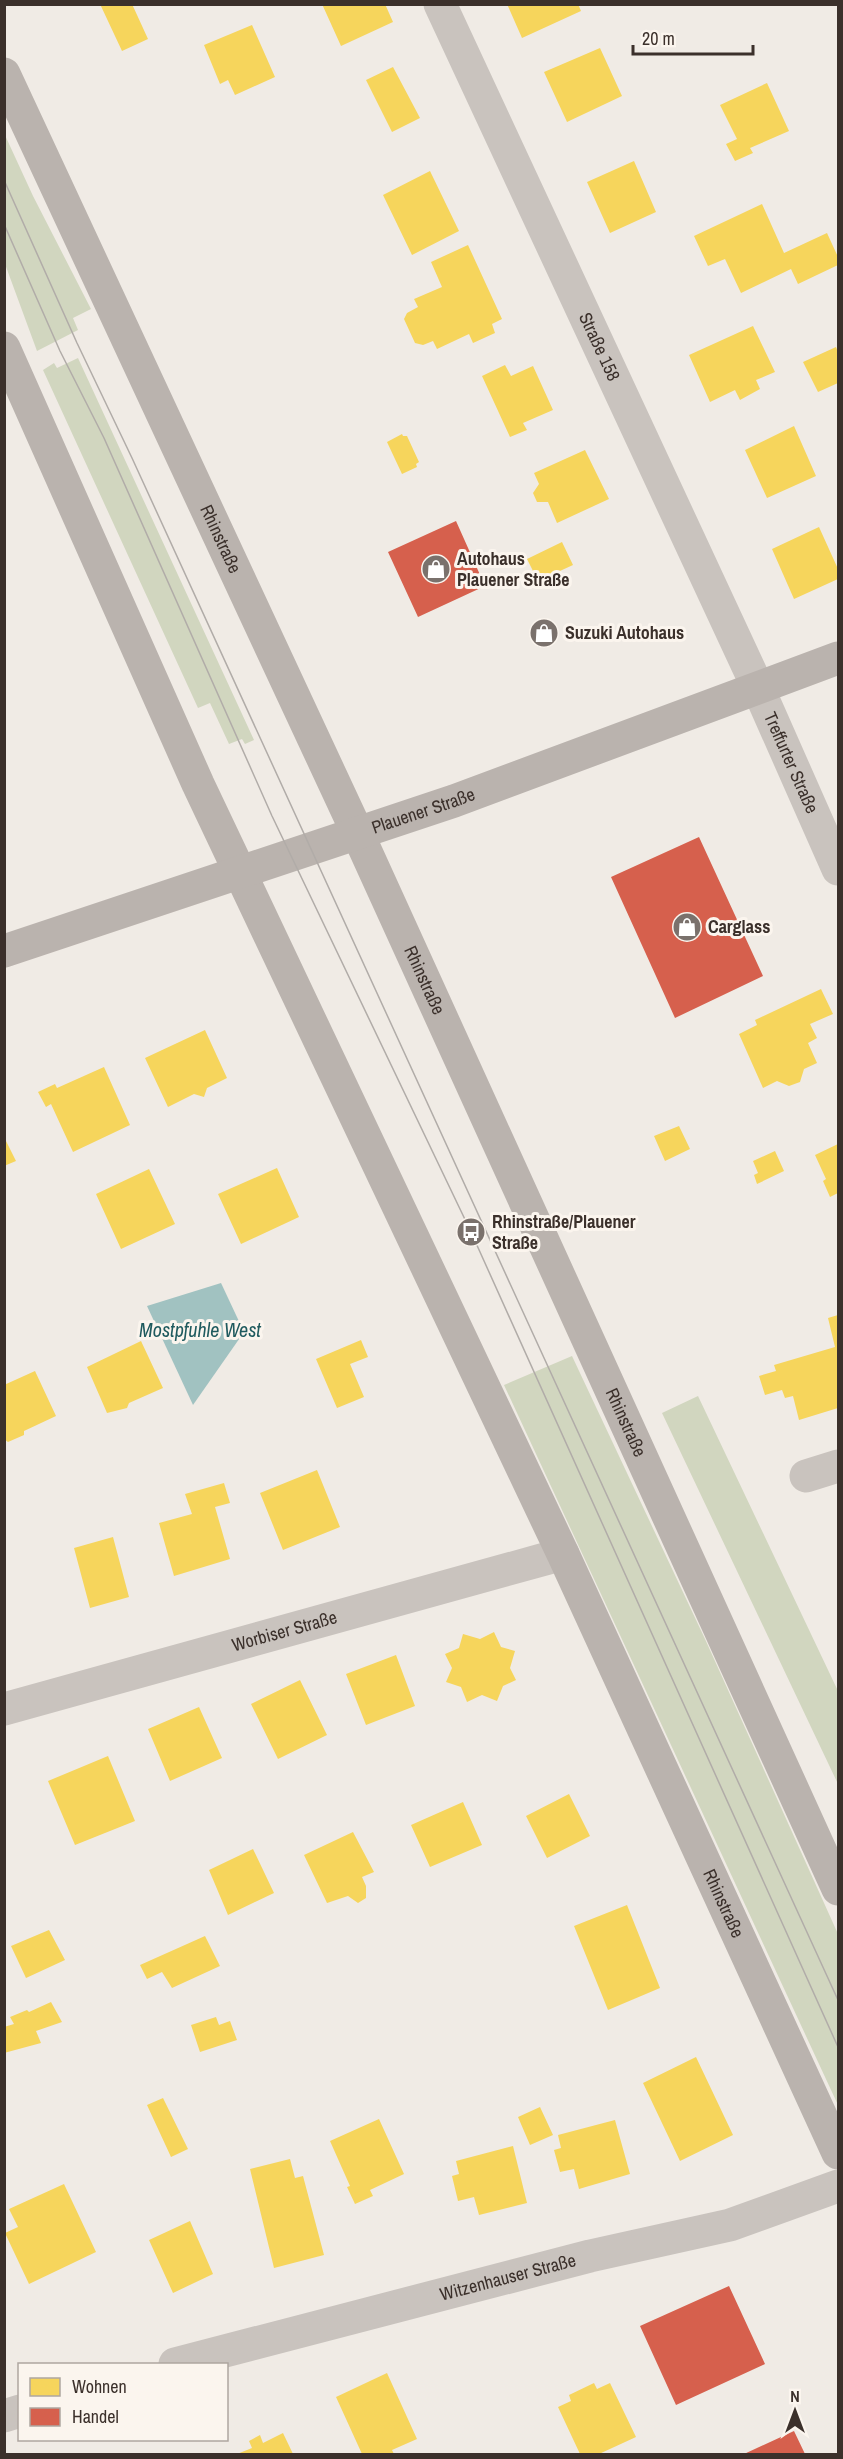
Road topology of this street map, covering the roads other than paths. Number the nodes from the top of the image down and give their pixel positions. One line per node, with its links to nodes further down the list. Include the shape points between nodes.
1 (440, 4): 5 (street, Straße 158)
2 (4, 74): 6 (main road, Rhinstraße)
3 (4, 348): 8 (main road, Rhinstraße)
4 (838, 658): 5 (main road, Plauener Straße)
5 (758, 688): 6 (main road, Plauener Straße, via 454,801); 7 (street, Treffurter Straße)
6 (357, 832): 8 (main road, Plauener Straße); 14 (main road, Rhinstraße)
7 (838, 869)
8 (241, 872): 9 (main road, Plauener Straße); 12 (main road, Rhinstraße)
9 (4, 951)
10 (838, 1466): 11 (street)
11 (806, 1476)
12 (564, 1554): 13 (street, Worbiser Straße); 15 (main road, Rhinstraße)
13 (4, 1709)
14 (838, 1889)
15 (838, 2153)
16 (838, 2186): 17 (street, Witzenhauser Straße, via 730,2225 590,2256)
17 (180, 2363)

